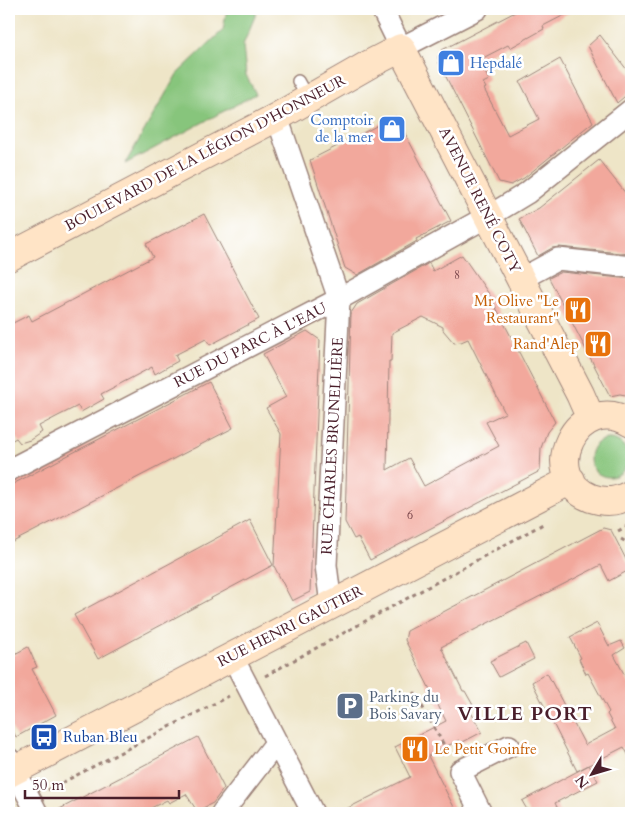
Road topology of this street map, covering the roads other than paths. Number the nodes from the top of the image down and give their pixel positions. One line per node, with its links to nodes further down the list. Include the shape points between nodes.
1 (382, 9): 3 (street, AVENUE RENÉ COTY)
2 (477, 9): 3 (street)
3 (401, 48): 5 (main road, BOULEVARD DE LA LÉGION D'HONNEUR, via 368,65 303,90); 6 (main road, AVENUE RENÉ COTY)
4 (631, 110): 6 (street, RUE DU PARC À L'EAU, via 528,193)
5 (277, 117): 7 (main road, BOULEVARD DE LA LÉGION D'HONNEUR); 10 (street, RUE CHARLES BRUNELLIÈRE)
6 (489, 216): 9 (main road, AVENUE RENÉ COTY); 10 (street, RUE DU PARC À L'EAU)
7 (9, 258)
8 (631, 267): 9 (street, via 558,259)
9 (521, 279): 11 (main road, AVENUE RENÉ COTY)
10 (340, 299): 13 (street, RUE DU PARC À L'EAU); 16 (street, RUE CHARLES BRUNELLIÈRE, via 326,565)
11 (590, 419): 12 (main road, via 617,416); 14 (main road, via 578,427 565,452)
12 (631, 423)
13 (9, 470)
14 (571, 480): 15 (main road, via 578,490 599,500 610,502); 16 (main road, RUE HENRI GAUTIER)
15 (631, 494)
16 (331, 605): 17 (main road, RUE HENRI GAUTIER)
17 (232, 656): 18 (street); 20 (main road, RUE HENRI GAUTIER)
18 (276, 743): 22 (street); 23 (street)
19 (509, 746): 24 (street, via 460,771)
20 (11, 767): 21 (street)
21 (34, 807)
22 (222, 813)
23 (313, 813)
24 (481, 813)

